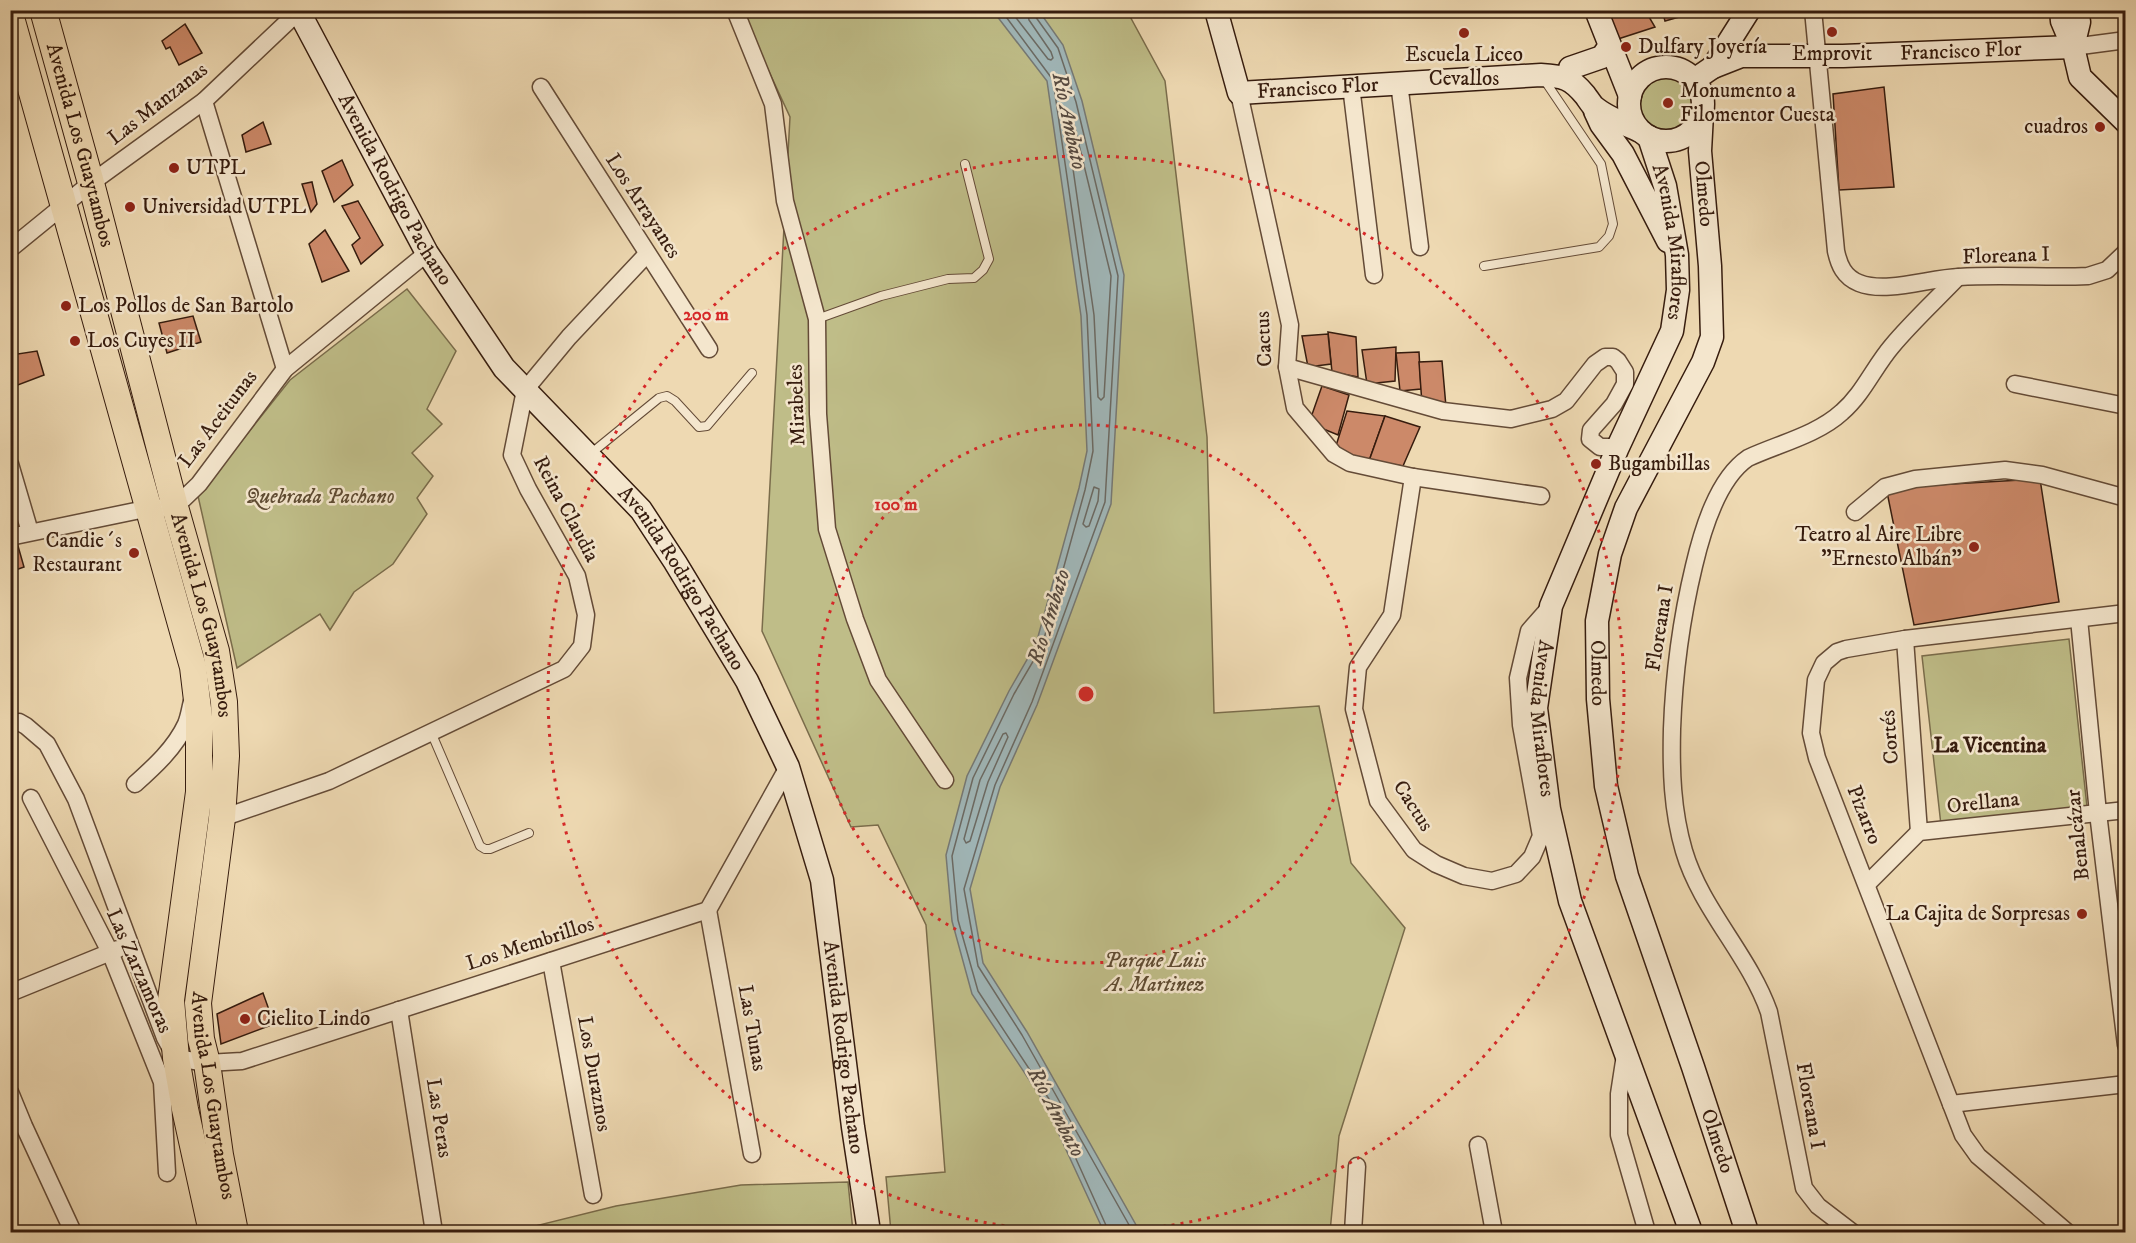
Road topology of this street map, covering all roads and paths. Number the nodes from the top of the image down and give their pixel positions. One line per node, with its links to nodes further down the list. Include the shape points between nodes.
1 (43, 10): 30 (main road, Avenida Los Guaytambos)
2 (735, 10): 41 (street, Mirabeles, via 772,104 785,201)
3 (1216, 10): 22 (main road)
4 (1596, 10): 12 (main road)
5 (1813, 10): 14 (street)
6 (2061, 10): 13 (main road)
7 (2077, 10): 13 (main road, via 2079,22)
8 (299, 11): 24 (street, Las Manzanas); 35 (main road, Avenida Rodrigo Pachano)
9 (1745, 12): 15 (main road)
10 (10, 14): 31 (main road, Avenida Los Guaytambos)
11 (2126, 40): 13 (street, Francisco Flor)
12 (1609, 47): 16 (main road, via 1602,57); 23 (main road)
13 (2073, 47): 14 (main road, Francisco Flor); 27 (main road, via 2080,77)
14 (1818, 56): 15 (main road, Francisco Flor, via 1741,56); 40 (street, via 1836,251 1845,273 1858,283 1876,287)
15 (1713, 67): 18 (main road, Francisco Flor)
16 (1570, 68): 17 (main road, via 1557,68); 23 (main road, via 1607,102)
17 (1541, 75): 19 (main road, Francisco Flor); 25 (main road, via 1574,82); 38 (lane, via 1601,164 1613,224 1599,247)
18 (1694, 80): 23 (main road, via 1681,70 1658,68 1637,81); 26 (main road, via 1702,96)
19 (1399, 83): 20 (main road, Francisco Flor); 32 (street)
20 (1351, 86): 22 (main road, Francisco Flor); 39 (street)
21 (541, 87): 36 (street, Los Arrayanes)
22 (1239, 93): 43 (street, Cactus, via 1290,325)
23 (1630, 98): 28 (main road, via 1631,117)
24 (204, 101): 30 (street, Las Manzanas); 44 (street)
25 (1594, 106): 28 (main road); 37 (main road)
26 (1702, 114): 28 (main road, via 1681,138 1659,141); 103 (main road, Olmedo, via 1700,151 1712,337 1703,362 1626,508 1610,554 1597,621 1598,699 1606,786 1627,876)
27 (2126, 122)
28 (1644, 134): 37 (main road, Avenida Miraflores, via 1665,186)
29 (965, 164): 41 (lane, via 989,259 983,270 974,278 948,279 881,296)
30 (91, 183): 31 (street, Las Manzanas); 55 (main road, Avenida Los Guaytambos)
31 (64, 203): 33 (street, Las Manzanas); 55 (main road, Avenida Los Guaytambos)
32 (1420, 247)
33 (10, 249)
34 (2126, 252): 40 (street, Floreana I, via 2107,270 2088,276)
35 (427, 253): 44 (street, Las Aceitunas); 47 (main road, Avenida Rodrigo Pachano, via 504,368)
36 (647, 254): 42 (street, Los Arrayanes); 47 (street, Reina Claudia)
37 (1677, 255): 49 (main road, Avenida Miraflores, via 1678,290 1672,331)
38 (1484, 266)
39 (1374, 275)
40 (1958, 277): 104 (street, Floreana I, via 1892,346 1842,413 1740,464 1703,527 1678,641 1672,776 1685,853 1703,892 1759,985 1769,1012 1804,1188 1818,1206)
41 (817, 319): 67 (street, Mirabeles, via 818,414 827,529 878,680)
42 (709, 349)
43 (1287, 367): 49 (street, via 1443,411 1511,419 1552,409 1566,401 1595,364 1613,357 1624,372 1625,384 1614,404 1591,430 1590,439 1600,447); 52 (street, Cactus, via 1295,408 1334,454 1350,464)
44 (285, 369): 55 (street, Las Aceitunas, via 199,484)
45 (752, 373): 50 (lane, via 707,426 699,427 667,396 659,398)
46 (2015, 384): 48 (street)
47 (525, 390): 50 (main road, Avenida Rodrigo Pachano); 65 (street, Reina Claudia, via 512,455 577,576 586,615 582,646 564,669)
48 (2126, 406)
49 (1618, 447): 59 (main road, Avenida Miraflores)
50 (589, 456): 66 (main road, Avenida Rodrigo Pachano, via 640,510 675,562 747,681)
51 (10, 464): 57 (street)
52 (1413, 477): 53 (street, Cactus); 59 (street, Cactus, via 1392,615 1358,668 1354,709 1378,801 1414,850 1464,876 1492,881 1516,874 1532,857 1540,836 1521,725 1518,678 1529,631)
53 (1541, 496)
54 (2126, 498): 56 (street, via 2042,475 2005,470 1885,487)
55 (162, 507): 57 (street); 63 (main road, Avenida Los Guaytambos); 72 (main road, Avenida Los Guaytambos, via 216,651 224,702 226,756)
56 (1855, 512)
57 (30, 532): 58 (street)
58 (10, 537)
59 (1551, 606): 83 (main road, Avenida Miraflores, via 1536,708 1549,808 1570,901)
60 (2126, 613): 61 (street, Pizarro)
61 (2079, 619): 62 (street, Pizarro); 71 (street, Benalcázar)
62 (1905, 639): 73 (street, Cortés); 75 (street, Pizarro, via 1837,652 1824,663 1816,680 1811,722 1813,746)
63 (196, 688): 68 (street, via 186,724 156,765); 84 (main road, Avenida Los Guaytambos, via 199,792 171,1000)
64 (10, 724): 77 (street, Las Zarzamoras, via 19,722 47,744 76,799)
65 (431, 732): 72 (street, Reina Claudia, via 329,781); 74 (lane, via 480,846 490,849)
66 (788, 767): 76 (street); 98 (main road, Avenida Rodrigo Pachano, via 822,880)
67 (945, 780)
68 (135, 784)
69 (31, 798): 78 (street, Las Zarzamoras)
70 (2126, 810): 71 (street, Orellana)
71 (2098, 813): 73 (street, Orellana); 82 (street, Benalcázar)
72 (222, 818): 85 (main road, Avenida Los Guaytambos, via 198,1003)
73 (1919, 832): 75 (street)
74 (529, 833)
75 (1867, 884): 88 (street, Pizarro)
76 (708, 910): 79 (street, Los Membrillos); 90 (street, Las Tunas)
77 (129, 946): 78 (street); 84 (street, Las Zarzamoras)
78 (110, 952): 80 (street); 92 (street, Las Zarzamoras, via 162,1082)
79 (551, 961): 81 (street, Los Membrillos); 93 (street, Los Duraznos)
80 (10, 993)
81 (399, 1010): 85 (street, Los Membrillos, via 242,1061); 97 (street, Las Peras)
82 (2126, 1046)
83 (1625, 1053): 101 (street, via 1619,1135); 102 (main road, Avenida Miraflores)
84 (176, 1058): 85 (street, Los Membrillos); 95 (main road, Avenida Los Guaytambos)
85 (207, 1064): 96 (main road, Avenida Los Guaytambos)
86 (2126, 1084): 88 (street)
87 (10, 1092): 94 (street)
88 (1951, 1104): 105 (street, Pizarro, via 1963,1135 1978,1156)
89 (1478, 1145): 100 (street)
90 (752, 1154)
91 (1357, 1166): 99 (street)
92 (167, 1173)
93 (593, 1195)
94 (73, 1233)
95 (212, 1233)
96 (235, 1233)
97 (434, 1233)
98 (869, 1233)
99 (1353, 1233)
100 (1494, 1233)
101 (1647, 1233)
102 (1692, 1233)
103 (1747, 1233)
104 (1852, 1233)
105 (2067, 1233)

